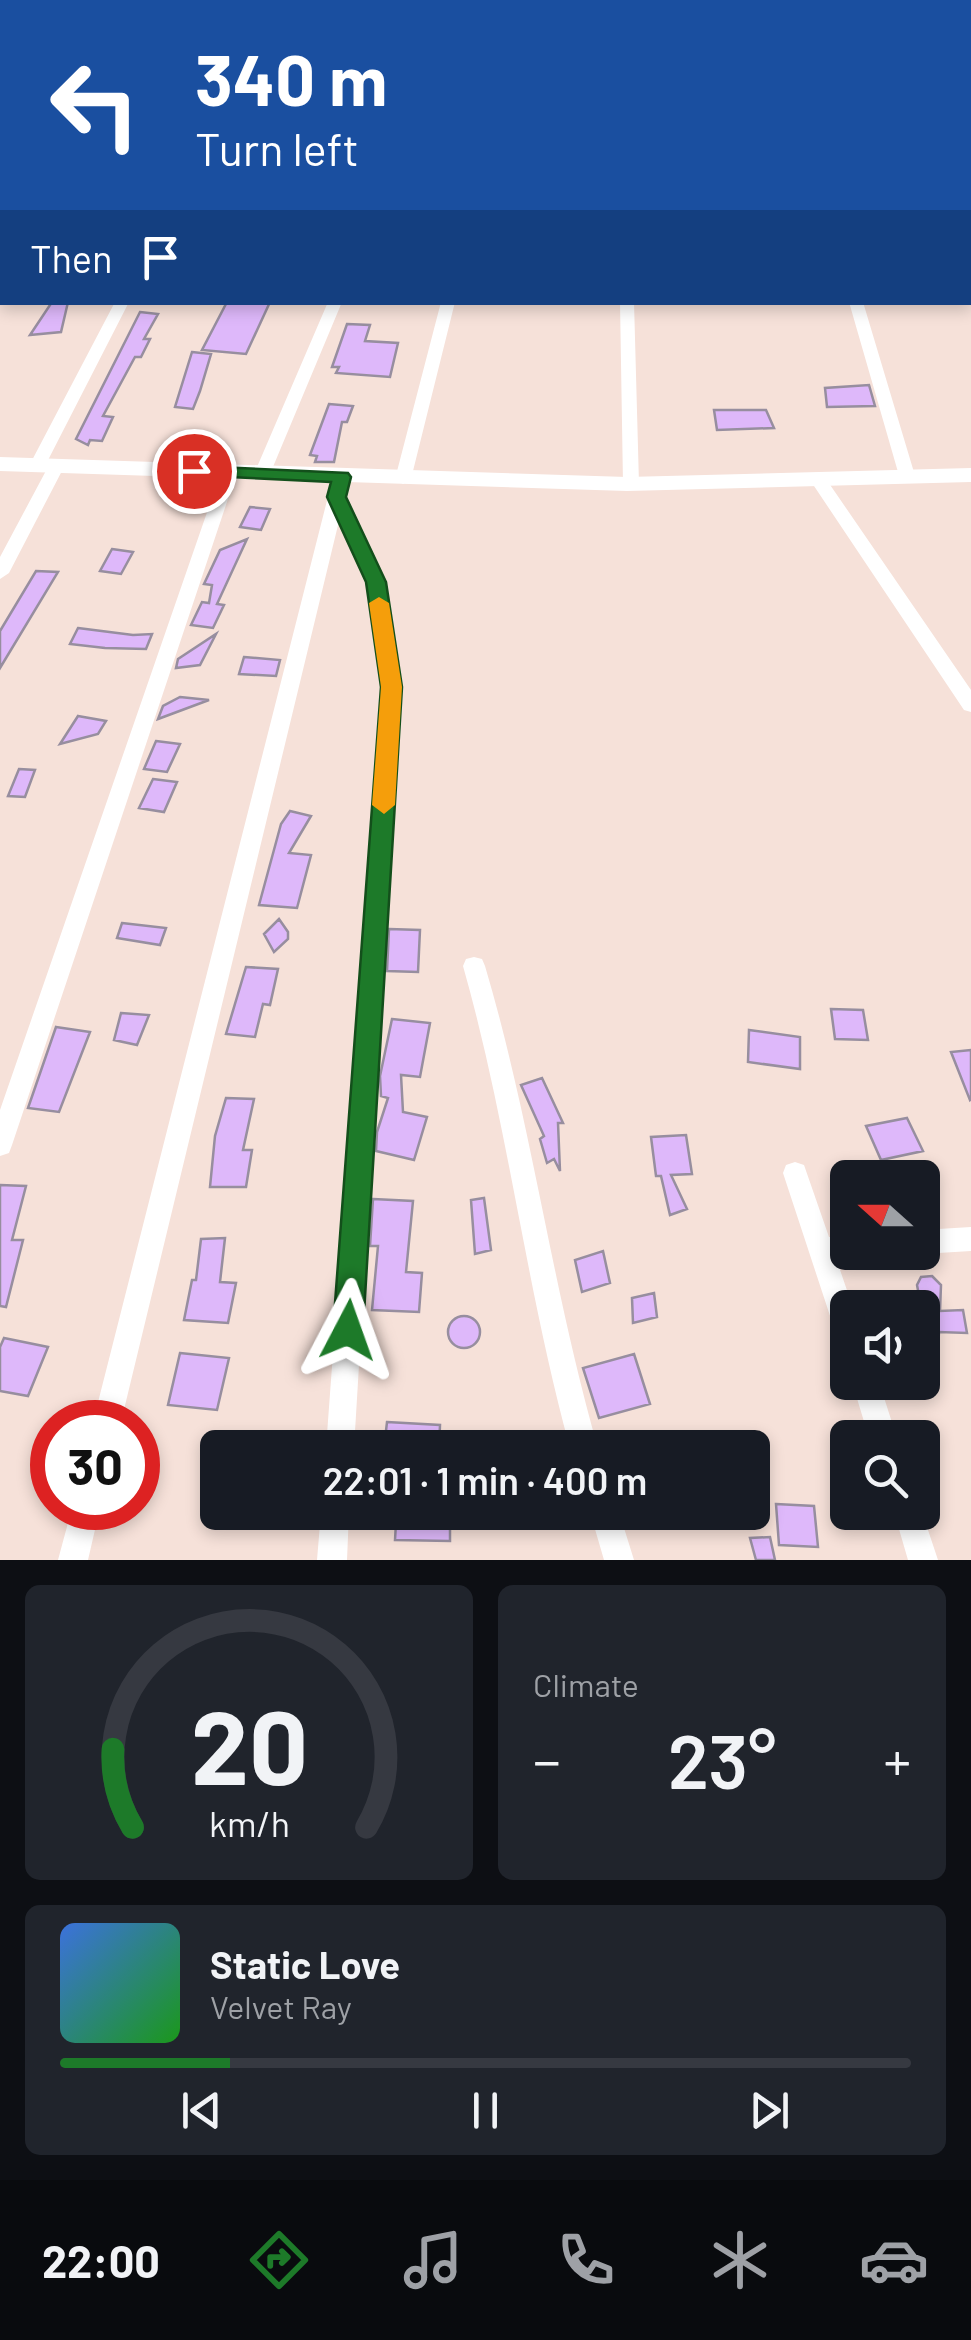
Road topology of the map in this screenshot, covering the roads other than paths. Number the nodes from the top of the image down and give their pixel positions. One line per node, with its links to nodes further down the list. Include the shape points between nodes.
1 (121, 305): 7 (street)
2 (335, 305): 9 (street)
3 (447, 305): 12 (street)
4 (627, 305): 14 (street)
5 (857, 305): 11 (street)
6 (0, 464): 7 (street)
7 (46, 466): 8 (street); 16 (street)
8 (228, 472): 9 (street); 19 (street)
9 (262, 474): 15 (street)
10 (971, 476): 11 (street)
11 (908, 479): 13 (street)
12 (403, 480): 14 (street); 15 (street)
13 (818, 480): 14 (street); 17 (street)
14 (632, 484)
15 (339, 487): 24 (street); 25 (street, via 376,582 391,687)
16 (0, 573)
17 (971, 705)
18 (474, 966): 26 (street, via 498,1039 562,1375)
19 (0, 1146)
20 (795, 1173): 22 (street)
21 (971, 1238): 23 (street)
22 (830, 1241)
23 (940, 1241)
24 (112, 1400)
25 (341, 1430)
26 (579, 1430)
27 (80, 1530): 31 (street)
28 (334, 1530): 32 (street)
29 (610, 1530): 33 (street)
30 (914, 1530): 34 (street)
31 (72, 1560)
32 (332, 1560)
33 (619, 1560)
34 (924, 1560)

